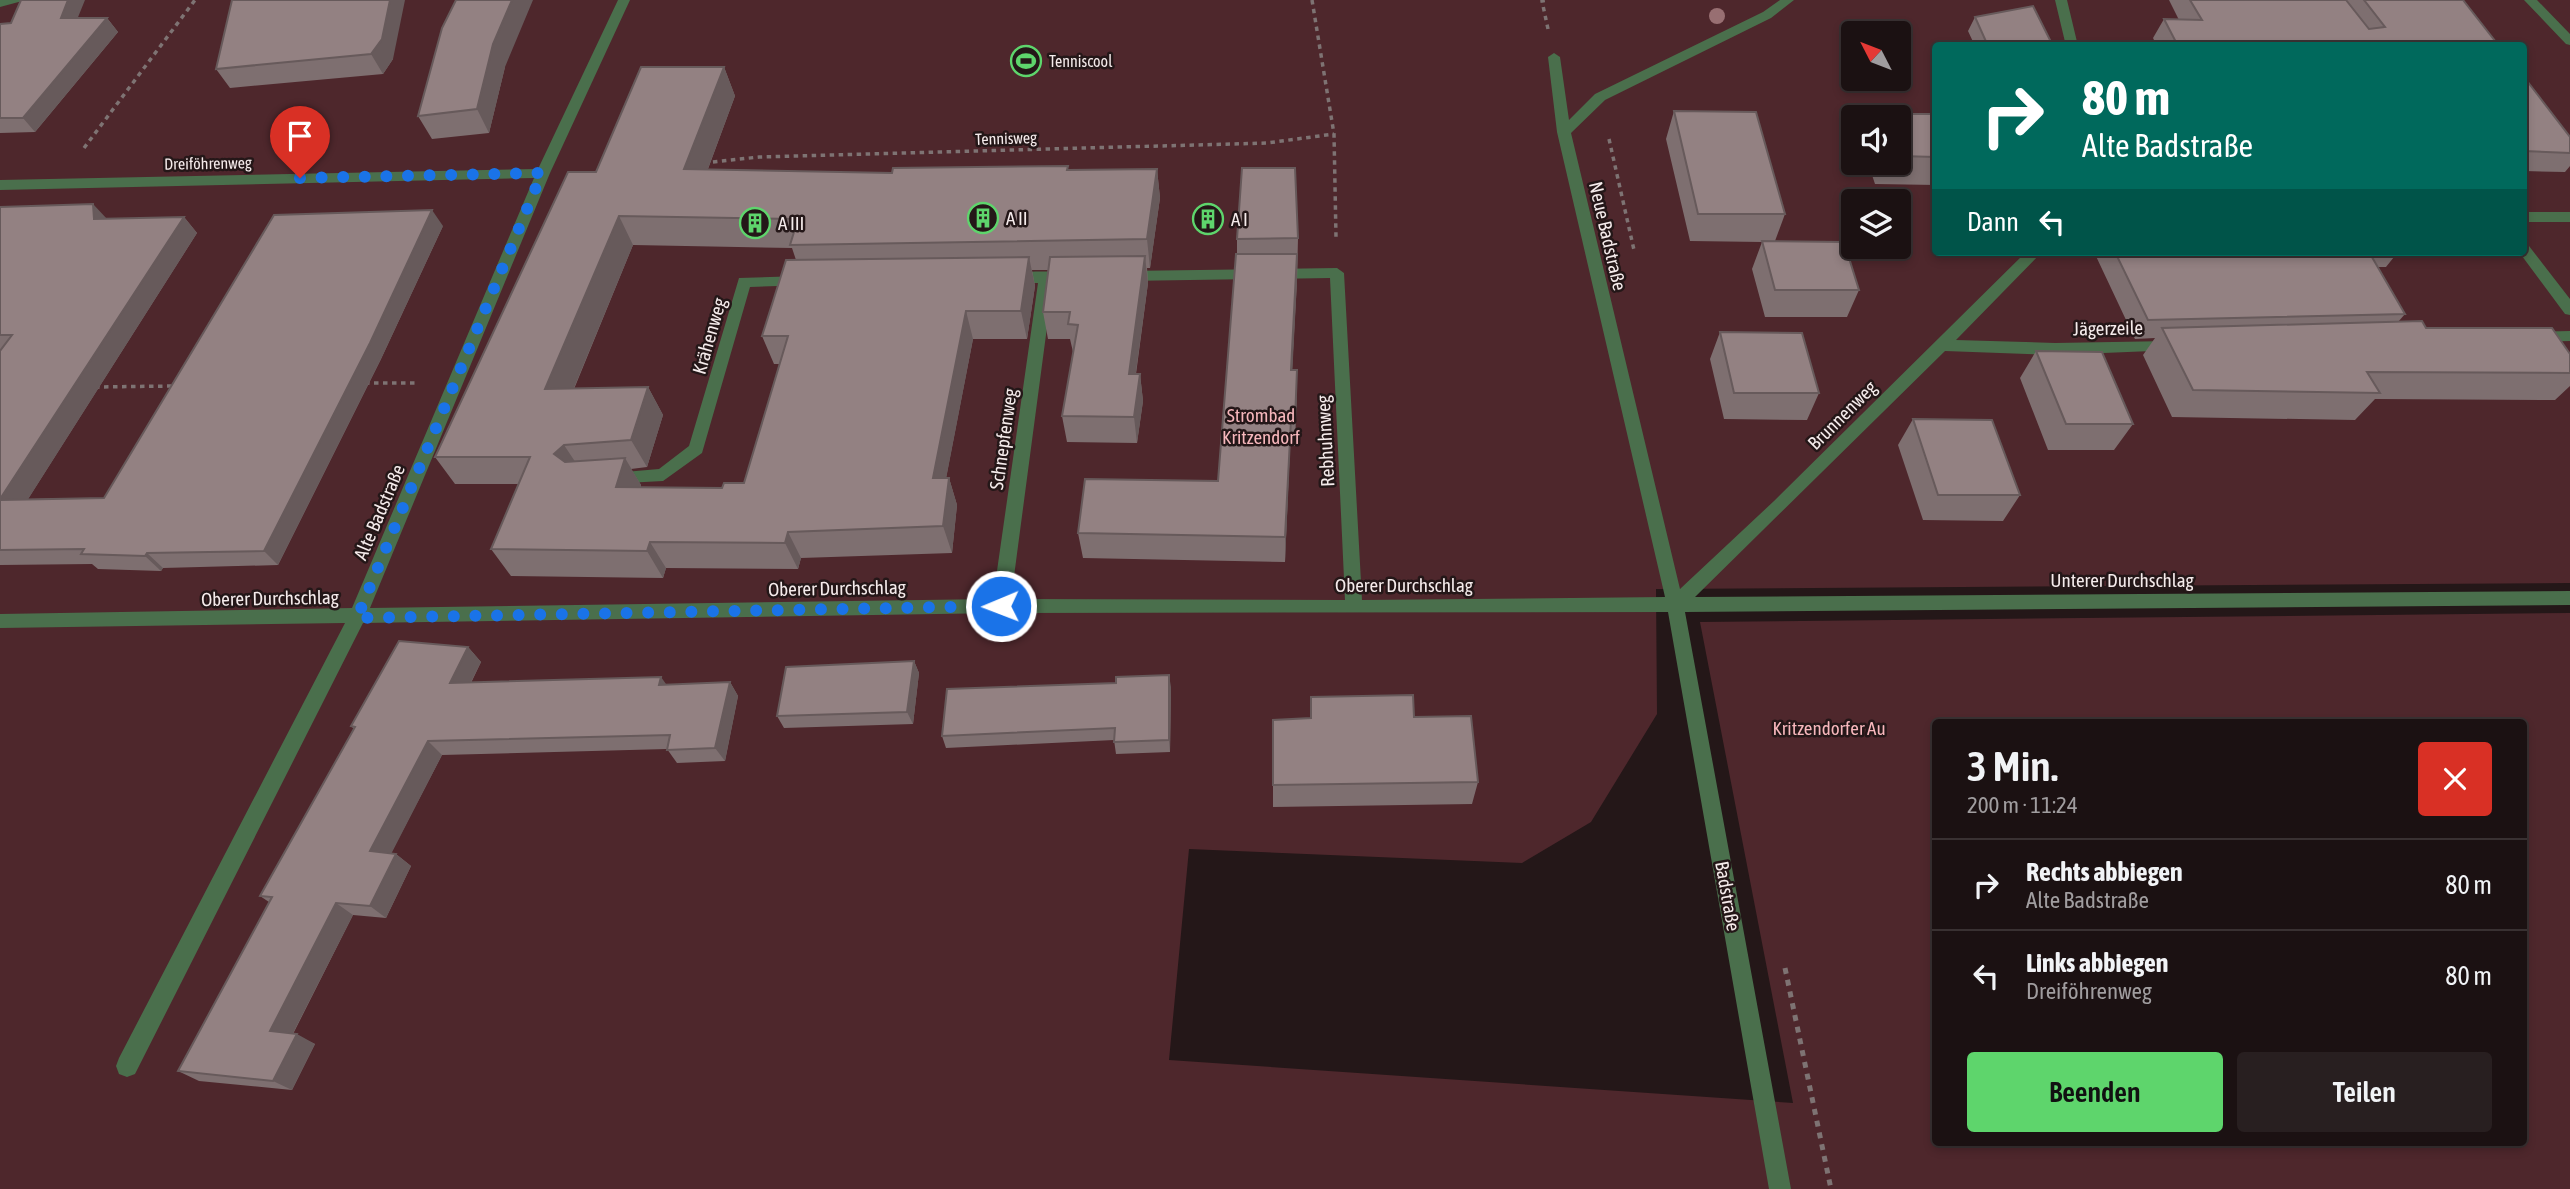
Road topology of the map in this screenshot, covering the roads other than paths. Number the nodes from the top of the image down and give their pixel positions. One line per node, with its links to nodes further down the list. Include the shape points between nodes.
1 (20, 0): 6 (street)
2 (624, 0): 11 (street, Alte Badstraße)
3 (1788, 0): 10 (street, via 1768,15 1600,97)
4 (2061, 0): 8 (street)
5 (2530, 0): 7 (street)
6 (0, 3)
7 (2570, 41)
8 (2071, 42)
9 (1554, 57): 10 (street, Neue Badstraße)
10 (1564, 132): 29 (street, Neue Badstraße)
11 (542, 173): 12 (street, Dreiföhrenweg); 32 (street, Alte Badstraße)
12 (0, 185)
13 (2527, 217): 14 (street)
14 (2570, 217)
15 (2527, 253): 22 (street)
16 (2031, 256): 25 (street, Brunnenweg)
17 (1116, 276): 31 (street, Rebhuhnweg, via 1337,273)
18 (1088, 277): 20 (street)
19 (992, 278): 20 (street)
20 (1046, 278): 30 (street, Schnepfenweg)
21 (813, 281): 27 (street, Krähenweg, via 744,282 696,449 663,475)
22 (2570, 310)
23 (2570, 336): 24 (street)
24 (2514, 337)
25 (1941, 345): 26 (street, Jägerzeile, via 2055,349); 29 (street, Brunnenweg)
26 (2180, 346)
27 (596, 480)
28 (2570, 598): 29 (street, Unterer Durchschlag)
29 (1675, 604): 31 (street, Oberer Durchschlag); 35 (street, Badstraße)
30 (1001, 606): 31 (street, Oberer Durchschlag); 32 (street, Oberer Durchschlag)
31 (1354, 607)
32 (357, 618): 33 (street, Oberer Durchschlag); 34 (street, Alte Badstraße)
33 (0, 621)
34 (127, 1066)
35 (1780, 1189)

